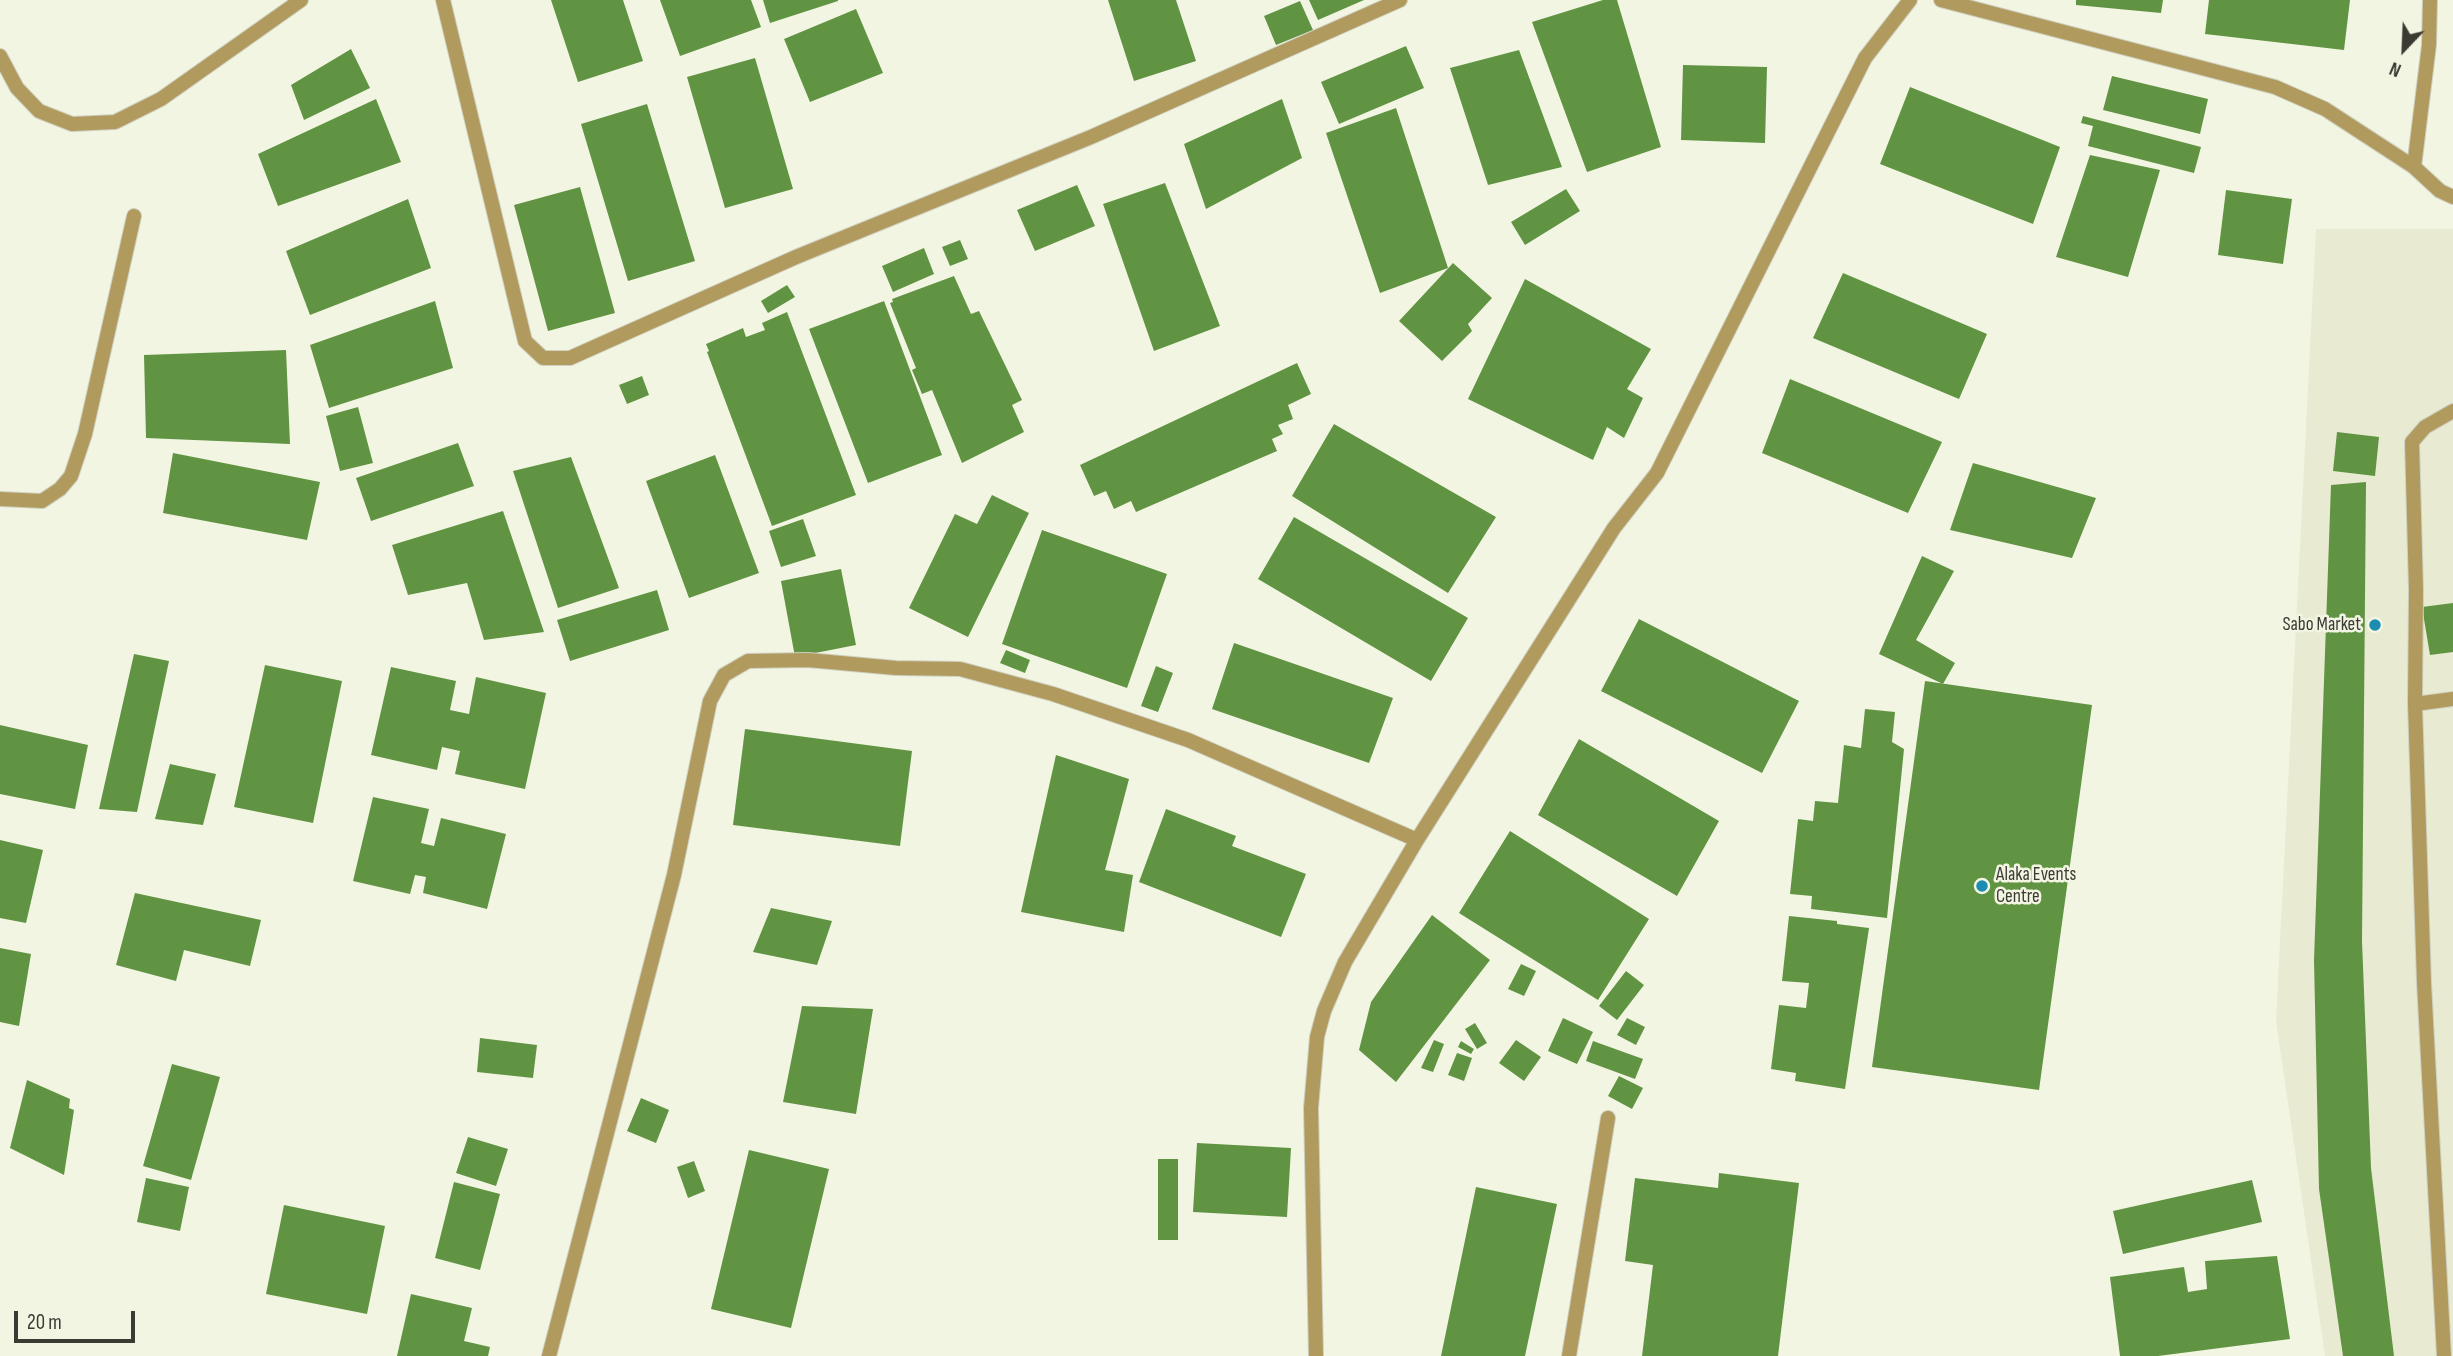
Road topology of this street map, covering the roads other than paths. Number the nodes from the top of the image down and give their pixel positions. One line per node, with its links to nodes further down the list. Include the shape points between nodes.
1 (301, 0): 7 (street, via 161,99 115,122 72,124 39,111 17,88)
2 (443, 0): 3 (street, via 525,341 542,358 570,358)
3 (1400, 0)
4 (1910, 0): 15 (street, via 1865,58 1657,473 1614,528)
5 (1941, 0): 8 (street, via 2275,87 2325,109)
6 (2430, 0): 8 (street)
7 (0, 57)
8 (2414, 167): 9 (street)
9 (2453, 197)
10 (134, 216): 12 (street, via 85,434 71,476 42,501)
11 (2453, 411): 14 (street, via 2425,427 2412,442)
12 (0, 499)
13 (2453, 699): 14 (street)
14 (2415, 704): 20 (street)
15 (1417, 840): 17 (street, via 1188,740 1053,694 960,669 748,661 724,675 710,701 674,875); 18 (street, via 1345,962 1317,1037 1311,1108)
16 (1608, 1118): 19 (street)
17 (549, 1356)
18 (1316, 1356)
19 (1569, 1356)
20 (2444, 1356)

